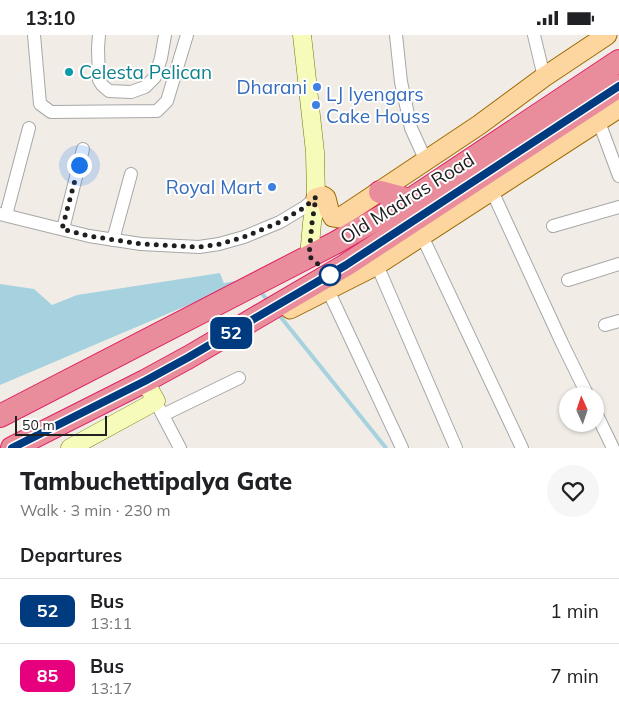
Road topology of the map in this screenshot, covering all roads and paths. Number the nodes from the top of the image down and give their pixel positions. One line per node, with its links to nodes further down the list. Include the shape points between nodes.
1 (34, 35): 14 (street, via 40,104 51,112)
2 (99, 35): 12 (street, via 99,80 109,91)
3 (165, 35): 12 (street, via 155,77 145,87 131,92)
4 (187, 35): 14 (street, via 167,101 157,111)
5 (302, 35): 23 (main road, via 315,152)
6 (396, 35): 18 (street, via 401,82 411,128)
7 (534, 35): 10 (street)
8 (601, 37): 10 (main road)
9 (619, 61): 24 (highway, Old Madras Road)
10 (544, 77): 18 (main road)
11 (619, 86): 37 (highway, Old Madras Road, via 346,265)
12 (120, 91): 14 (street)
13 (619, 108): 15 (main road)
14 (121, 111)
15 (599, 122): 20 (street); 21 (main road)
16 (29, 128): 26 (street)
17 (83, 149): 28 (street)
18 (426, 161): 22 (main road)
19 (131, 174): 30 (street)
20 (619, 176)
21 (492, 191): 29 (main road); 41 (street)
22 (380, 192): 23 (main road, via 339,218 332,217 326,198 322,195); 24 (highway)
23 (316, 197): 30 (street, via 280,222 220,244 199,247); 31 (main road)
24 (410, 200): 31 (highway, Old Madras Road)
25 (619, 207): 27 (street)
26 (3, 214): 28 (street)
27 (553, 226)
28 (62, 229): 30 (street)
29 (422, 236): 33 (main road); 50 (street)
30 (113, 239)
31 (309, 256): 43 (highway, Old Madras Road)
32 (619, 264): 34 (street)
33 (377, 265): 35 (main road); 49 (street)
34 (568, 280)
35 (328, 290): 37 (main road, via 272,318); 48 (street)
36 (619, 321): 38 (street)
37 (246, 323): 40 (highway, Old Madras Road)
38 (605, 325)
39 (239, 378): 42 (street)
40 (145, 381): 42 (main road); 45 (highway, Old Madras Road)
41 (584, 387)
42 (159, 408): 46 (main road); 47 (street)
43 (0, 416)
44 (604, 430): 51 (street)
45 (12, 448)
46 (70, 448)
47 (180, 448)
48 (402, 448)
49 (456, 448)
50 (522, 448)
51 (613, 448)

